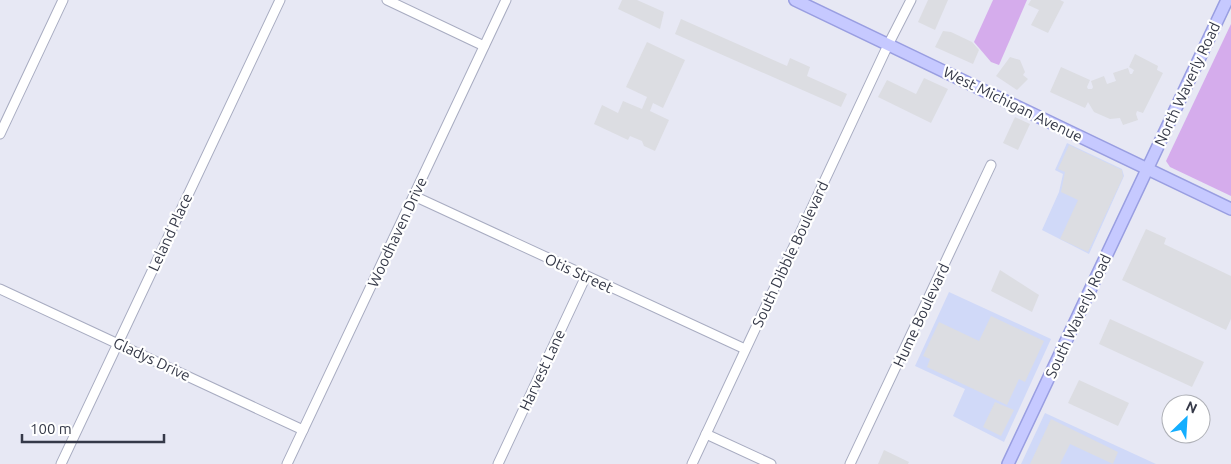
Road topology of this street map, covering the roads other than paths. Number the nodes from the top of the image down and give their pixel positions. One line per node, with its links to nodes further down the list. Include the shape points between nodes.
1 (63, 0): 10 (street)
2 (280, 0): 17 (street, Leland Place)
3 (387, 0): 9 (street)
4 (506, 0): 9 (street, Woodhaven Drive)
5 (795, 0): 8 (main road, West Michigan Avenue)
6 (911, 0): 8 (street, South Dibble Boulevard)
7 (1227, 0): 12 (main road, North Waverly Road)
8 (888, 45): 12 (main road, West Michigan Avenue); 18 (street, South Dibble Boulevard)
9 (484, 46): 13 (street, Woodhaven Drive)
10 (0, 134)
11 (991, 165): 26 (street, Hume Boulevard)
12 (1147, 169): 14 (main road, West Michigan Avenue); 27 (main road, South Waverly Road)
13 (414, 196): 15 (street, Otis Street); 19 (street, Woodhaven Drive)
14 (1231, 209)
15 (586, 276): 18 (street, Otis Street); 23 (street, Harvest Lane)
16 (0, 289): 17 (street, Gladys Drive)
17 (118, 344): 19 (street, Gladys Drive); 21 (street, Leland Place)
18 (745, 349): 20 (street, South Dibble Boulevard)
19 (304, 430): 22 (street, Woodhaven Drive)
20 (706, 434): 24 (street, South Dibble Boulevard); 25 (street)
21 (61, 464)
22 (287, 464)
23 (498, 464)
24 (692, 464)
25 (771, 464)
26 (850, 464)
27 (1008, 464)

